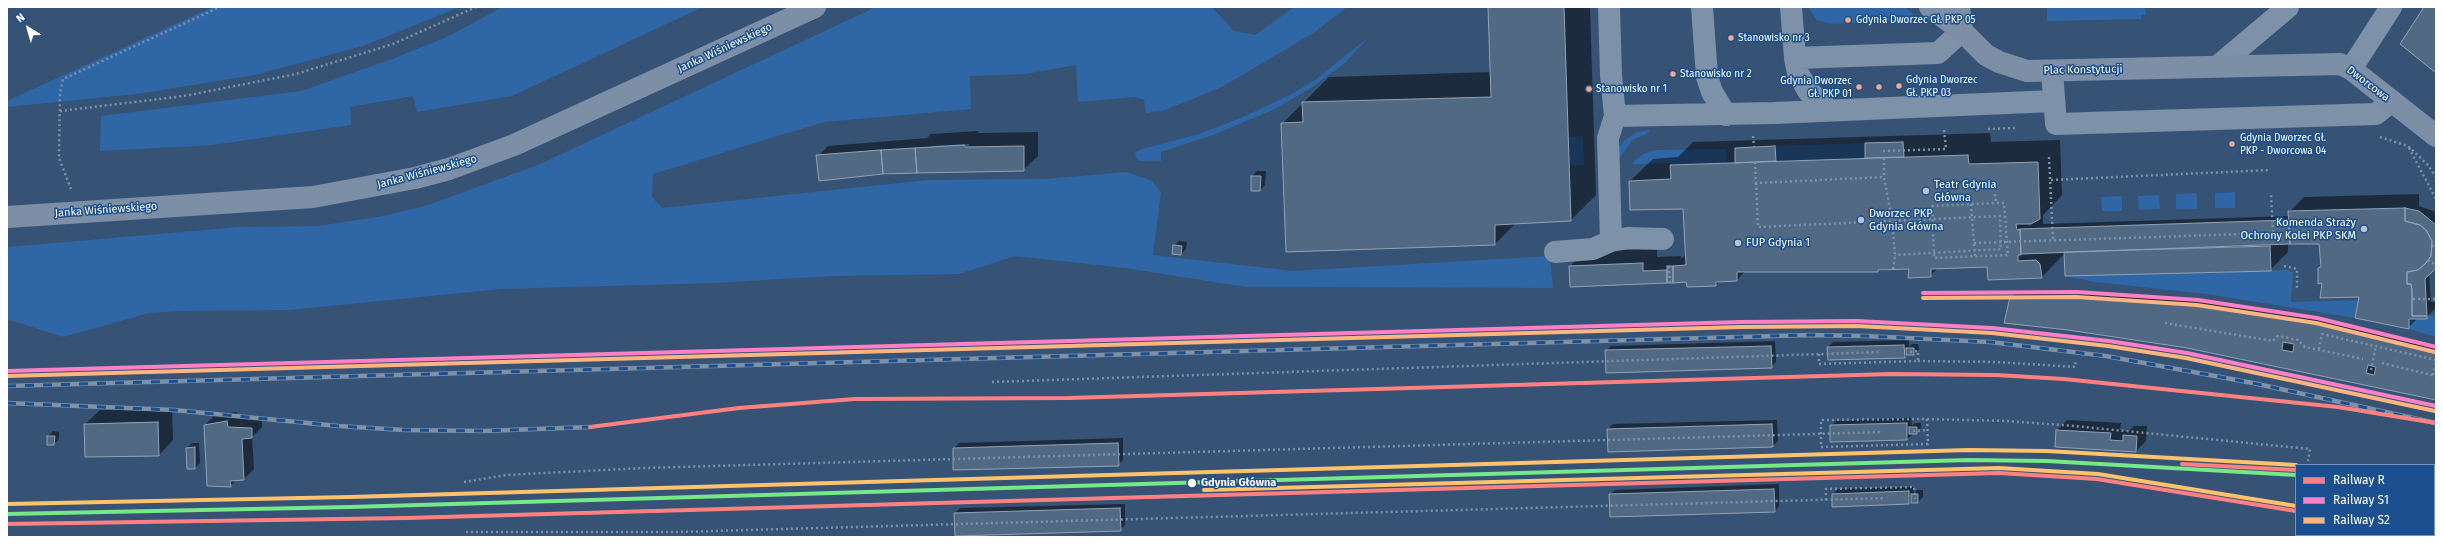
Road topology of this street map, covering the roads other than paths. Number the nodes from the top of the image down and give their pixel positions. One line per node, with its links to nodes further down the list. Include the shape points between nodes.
1 (815, 7): 20 (main road, Janka Wiśniewskiego, via 514,145 414,178 313,197)
2 (1609, 7): 18 (street)
3 (1702, 7): 17 (street, via 1707,77 1712,92)
4 (1791, 7): 10 (street)
5 (1930, 7): 9 (main road, Plac Konstytucji)
6 (1959, 7): 9 (main road)
7 (2288, 7): 11 (street)
8 (2391, 7): 12 (street)
9 (1962, 31): 10 (street, via 1938,53); 13 (main road, Plac Konstytucji, via 1986,55 1999,62 2027,71)
10 (1795, 58): 16 (street, via 1798,73 1808,91)
11 (2218, 66): 12 (main road, Dworcowa, via 2329,63); 13 (main road, Plac Konstytucji)
12 (2351, 69): 15 (main road, Dworcowa)
13 (2052, 71): 14 (street)
14 (2054, 101): 15 (street, via 2056,124 2376,114); 16 (street)
15 (2392, 102): 19 (main road, Dworcowa)
16 (1830, 110): 17 (street)
17 (1726, 115): 18 (street)
18 (1614, 116): 22 (street, via 1608,138)
19 (2436, 136)
20 (7, 217)
21 (1663, 239): 22 (street, via 1628,238)
22 (1611, 241): 23 (street, via 1593,249)
23 (1555, 252)

